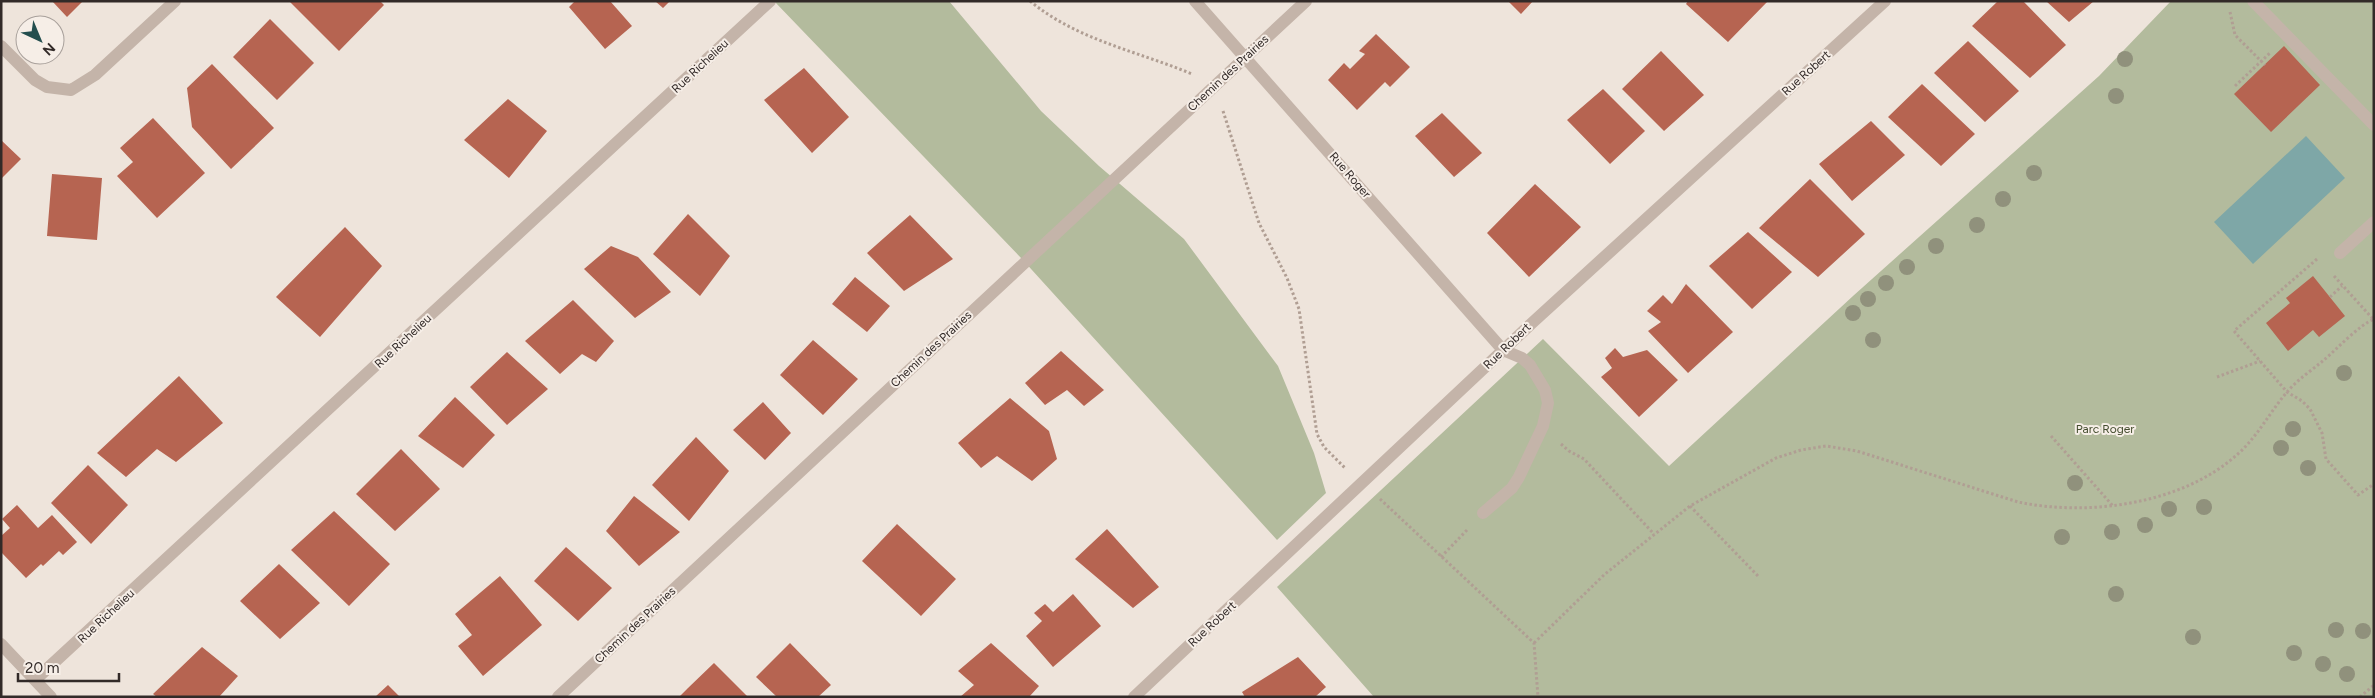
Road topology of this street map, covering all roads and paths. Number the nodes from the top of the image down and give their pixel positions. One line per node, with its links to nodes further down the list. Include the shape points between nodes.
1 (175, 1): 9 (street, via 95,75 71,90 47,87 35,80)
2 (770, 1): 42 (street, Rue Richelieu)
3 (1030, 1): 14 (path, via 1056,20 1108,45)
4 (1196, 1): 11 (street, Rue Roger)
5 (1306, 1): 11 (street, Chemin des Prairies)
6 (1885, 1): 25 (street, Rue Robert)
7 (2253, 1): 17 (street)
8 (2230, 10): 12 (path, via 2235,35)
9 (1, 46)
10 (2272, 50): 12 (path)
11 (1245, 58): 25 (street, Rue Roger); 45 (street, Chemin des Prairies)
12 (2261, 61): 13 (path); 15 (path)
13 (2265, 65)
14 (1195, 75)
15 (2235, 86)
16 (1223, 112): 31 (path, via 1259,223 1299,309 1317,434 1324,448)
17 (2374, 126)
18 (2374, 222): 19 (street)
19 (2340, 253)
20 (2322, 262): 26 (path, via 2319,258 2234,331)
21 (2331, 272): 22 (path)
22 (2342, 286): 23 (path); 24 (path)
23 (2330, 297)
24 (2373, 319): 28 (path)
25 (1503, 350): 36 (street, via 1530,365 1545,390 1548,403 1543,426 1512,488); 46 (street, Rue Robert)
26 (2260, 361): 27 (path); 28 (path)
27 (2217, 377)
28 (2287, 392): 32 (path, via 2310,409 2322,433 2326,459 2358,495); 35 (path, via 2255,437 2206,477 2177,489)
29 (2051, 436): 35 (path)
30 (1569, 451): 37 (path, via 1584,459)
31 (1349, 472)
32 (2374, 484)
33 (1376, 496): 38 (path)
34 (1690, 506): 35 (path, via 1776,458 1826,446 1857,450 2044,508); 37 (path); 39 (path)
35 (2113, 506)
36 (1483, 513): 38 (path)
37 (1654, 534): 40 (path, via 1605,574)
38 (1440, 557): 40 (path)
39 (1759, 577)
40 (1534, 643): 47 (path)
41 (1, 644): 42 (street)
42 (35, 680): 44 (street)
43 (2374, 685): 48 (path)
44 (51, 697)
45 (558, 697)
46 (1134, 697)
47 (1538, 697)
48 (2360, 697)

